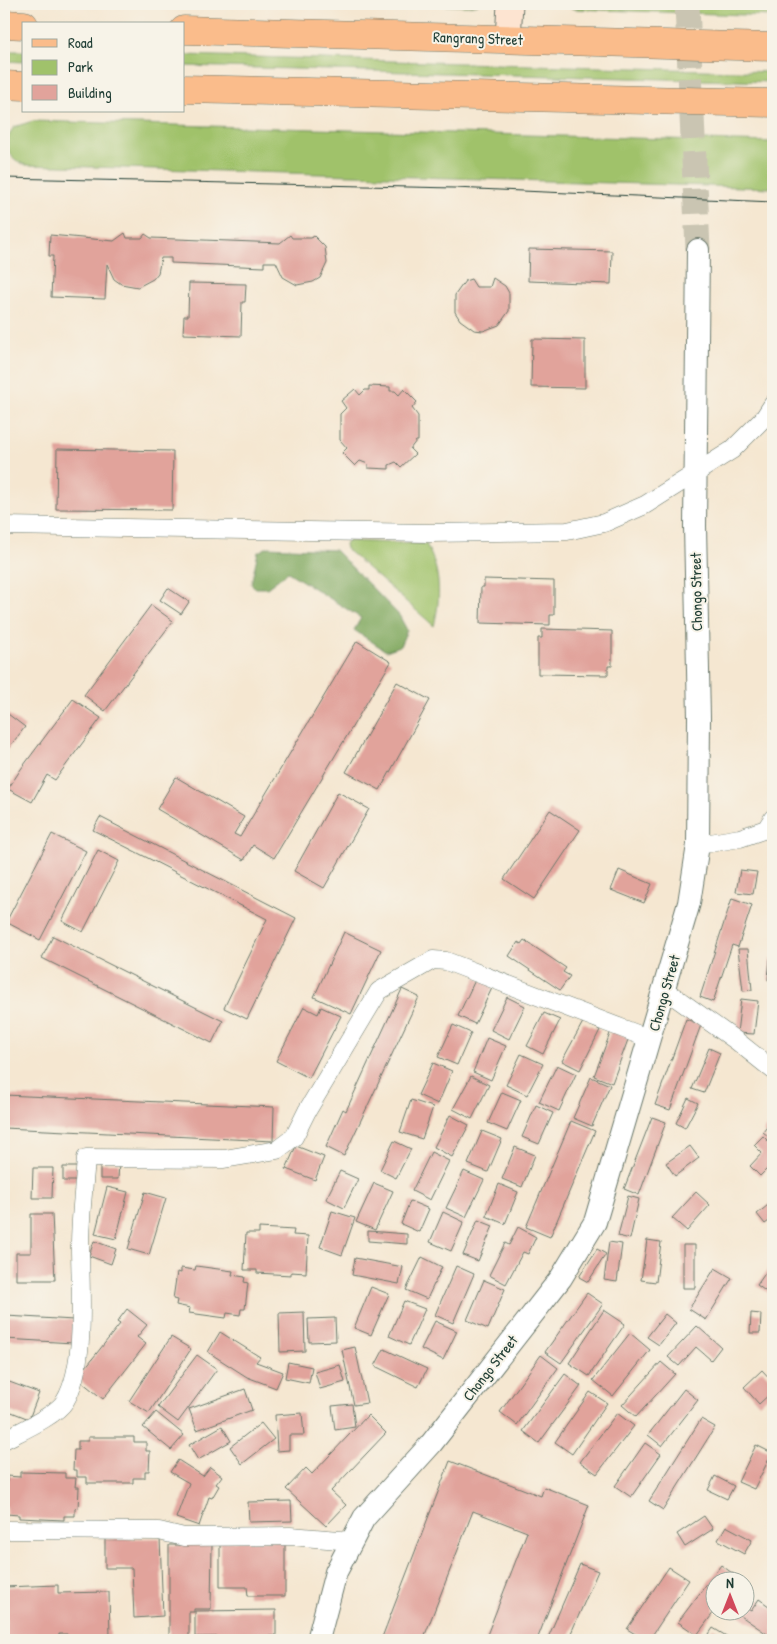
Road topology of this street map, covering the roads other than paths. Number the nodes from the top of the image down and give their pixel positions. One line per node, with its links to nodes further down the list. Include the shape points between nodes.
1 (510, 4): 5 (main road)
2 (4, 24): 3 (main road)
3 (22, 25)
4 (185, 30): 5 (main road, Rangrang Street)
5 (508, 39): 6 (main road, Rangrang Street)
6 (773, 47)
7 (4, 85): 8 (main road)
8 (22, 86)
9 (185, 89): 10 (main road)
10 (773, 103)
11 (698, 250): 13 (street, Chongo Street)
12 (773, 404): 13 (street, via 764,418 732,450)
13 (696, 471): 14 (street, via 645,505 604,522 568,531 430,533); 16 (street, Chongo Street)
14 (4, 526)
15 (773, 818): 16 (street, via 766,829 740,838)
16 (698, 845): 17 (street, Chongo Street, via 689,902)
17 (665, 990): 18 (street, Chongo Street); 19 (street)
18 (650, 1039): 20 (street, via 446,961 433,960 378,991 294,1137 277,1150 224,1160 86,1158 80,1246 81,1308 78,1354 72,1381 64,1403); 22 (street, Chongo Street, via 595,1222 561,1278 431,1444 364,1518)
19 (773, 1070)
20 (4, 1440)
21 (4, 1530): 22 (street, via 159,1530 184,1537 290,1536)
22 (352, 1541): 23 (street, Chongo Street, via 336,1572)
23 (318, 1640)

